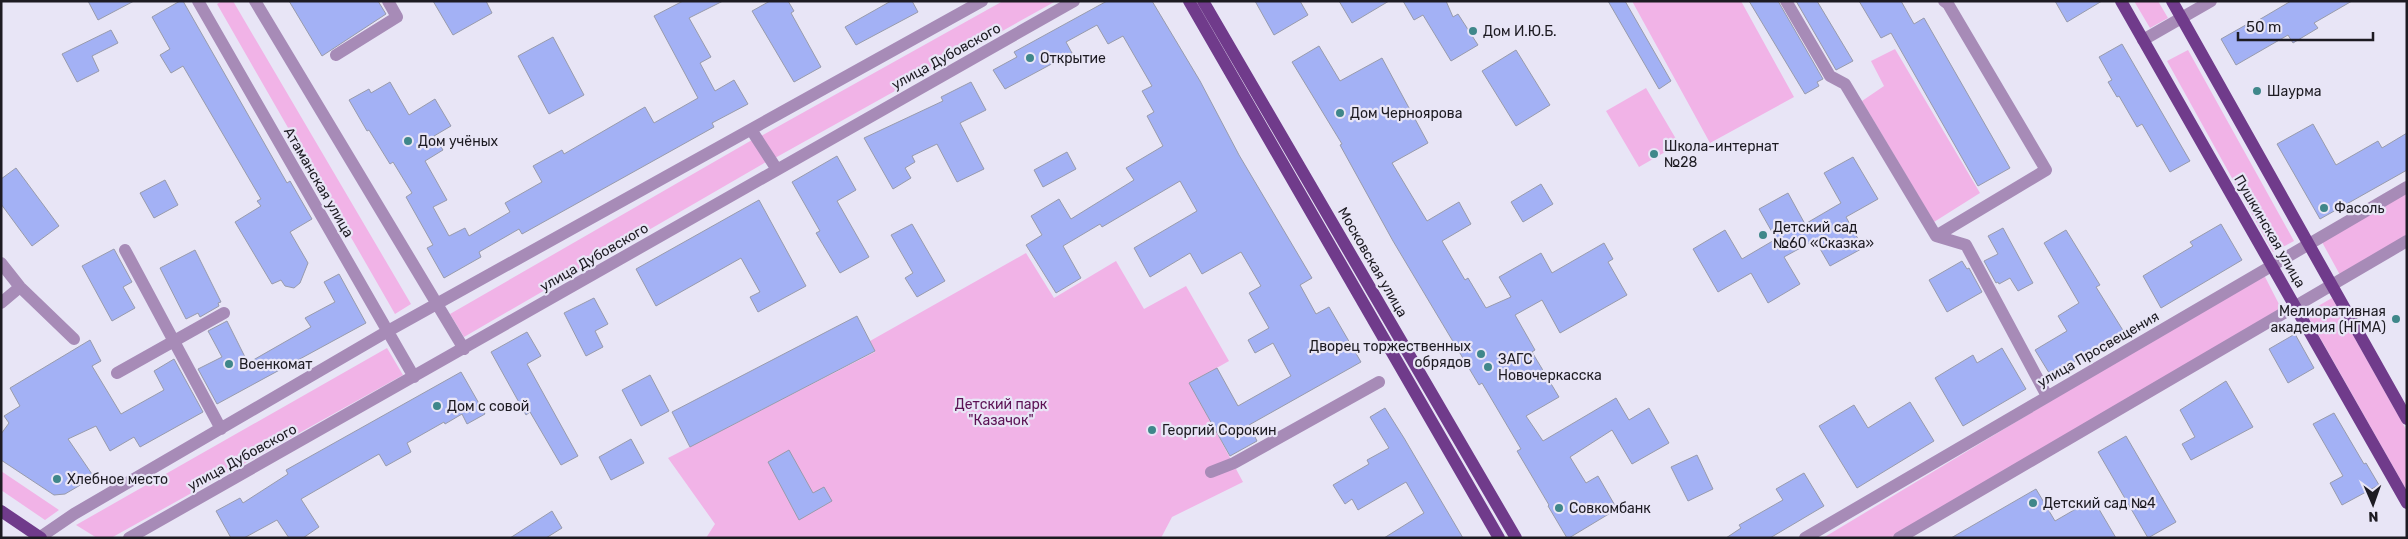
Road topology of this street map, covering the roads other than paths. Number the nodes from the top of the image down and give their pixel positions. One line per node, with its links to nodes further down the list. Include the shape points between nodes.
1 (198, 1): 31 (street, Атаманская улица)
2 (255, 1): 28 (street)
3 (388, 1): 15 (street, via 398,17)
4 (982, 1): 16 (street)
5 (1074, 1): 17 (street, улица Дубовского)
6 (1189, 1): 46 (main road, Московская улица)
7 (1203, 1): 47 (main road, Московская улица)
8 (1786, 1): 19 (street, via 1830,76 1845,84)
9 (1944, 1): 19 (street, via 2046,170)
10 (2121, 1): 14 (main road, Пушкинская улица)
11 (2172, 1): 13 (main road, Пушкинская улица)
12 (2211, 1): 13 (street)
13 (2181, 18): 14 (street); 21 (main road, Пушкинская улица)
14 (2143, 40): 24 (main road, Пушкинская улица)
15 (336, 55)
16 (752, 131): 17 (street); 28 (street)
17 (776, 168): 34 (street, улица Дубовского)
18 (2407, 187): 21 (street, улица Просвещения)
19 (1936, 236): 38 (street, via 1966,245)
20 (2407, 242): 25 (street)
21 (2308, 244): 24 (street, улица Просвещения); 25 (main road, Пушкинская улица)
22 (125, 250): 33 (street)
23 (1, 263): 26 (street)
24 (2271, 265): 29 (main road, Пушкинская улица); 38 (street, улица Просвещения)
25 (2331, 285): 29 (street); 39 (main road, Пушкинская улица)
26 (20, 287): 27 (street); 32 (street)
27 (1, 302)
28 (437, 304): 31 (street); 34 (street)
29 (2295, 306): 42 (main road, Пушкинская улица); 49 (street)
30 (224, 313): 33 (street)
31 (388, 331): 36 (street, Атаманская улица); 40 (street)
32 (74, 339)
33 (174, 341): 35 (street); 40 (street)
34 (464, 349): 36 (street, улица Дубовского)
35 (117, 374)
36 (414, 378): 45 (street, улица Дубовского)
37 (1379, 382): 41 (street, via 1234,463)
38 (2047, 396): 48 (street, улица Просвещения)
39 (2407, 419)
40 (221, 428): 44 (street, via 74,514)
41 (1211, 472)
42 (2407, 503)
43 (1, 510): 44 (main road)
44 (40, 538)
45 (129, 538)
46 (1499, 538)
47 (1516, 538)
48 (1805, 538)
49 (1899, 538)

